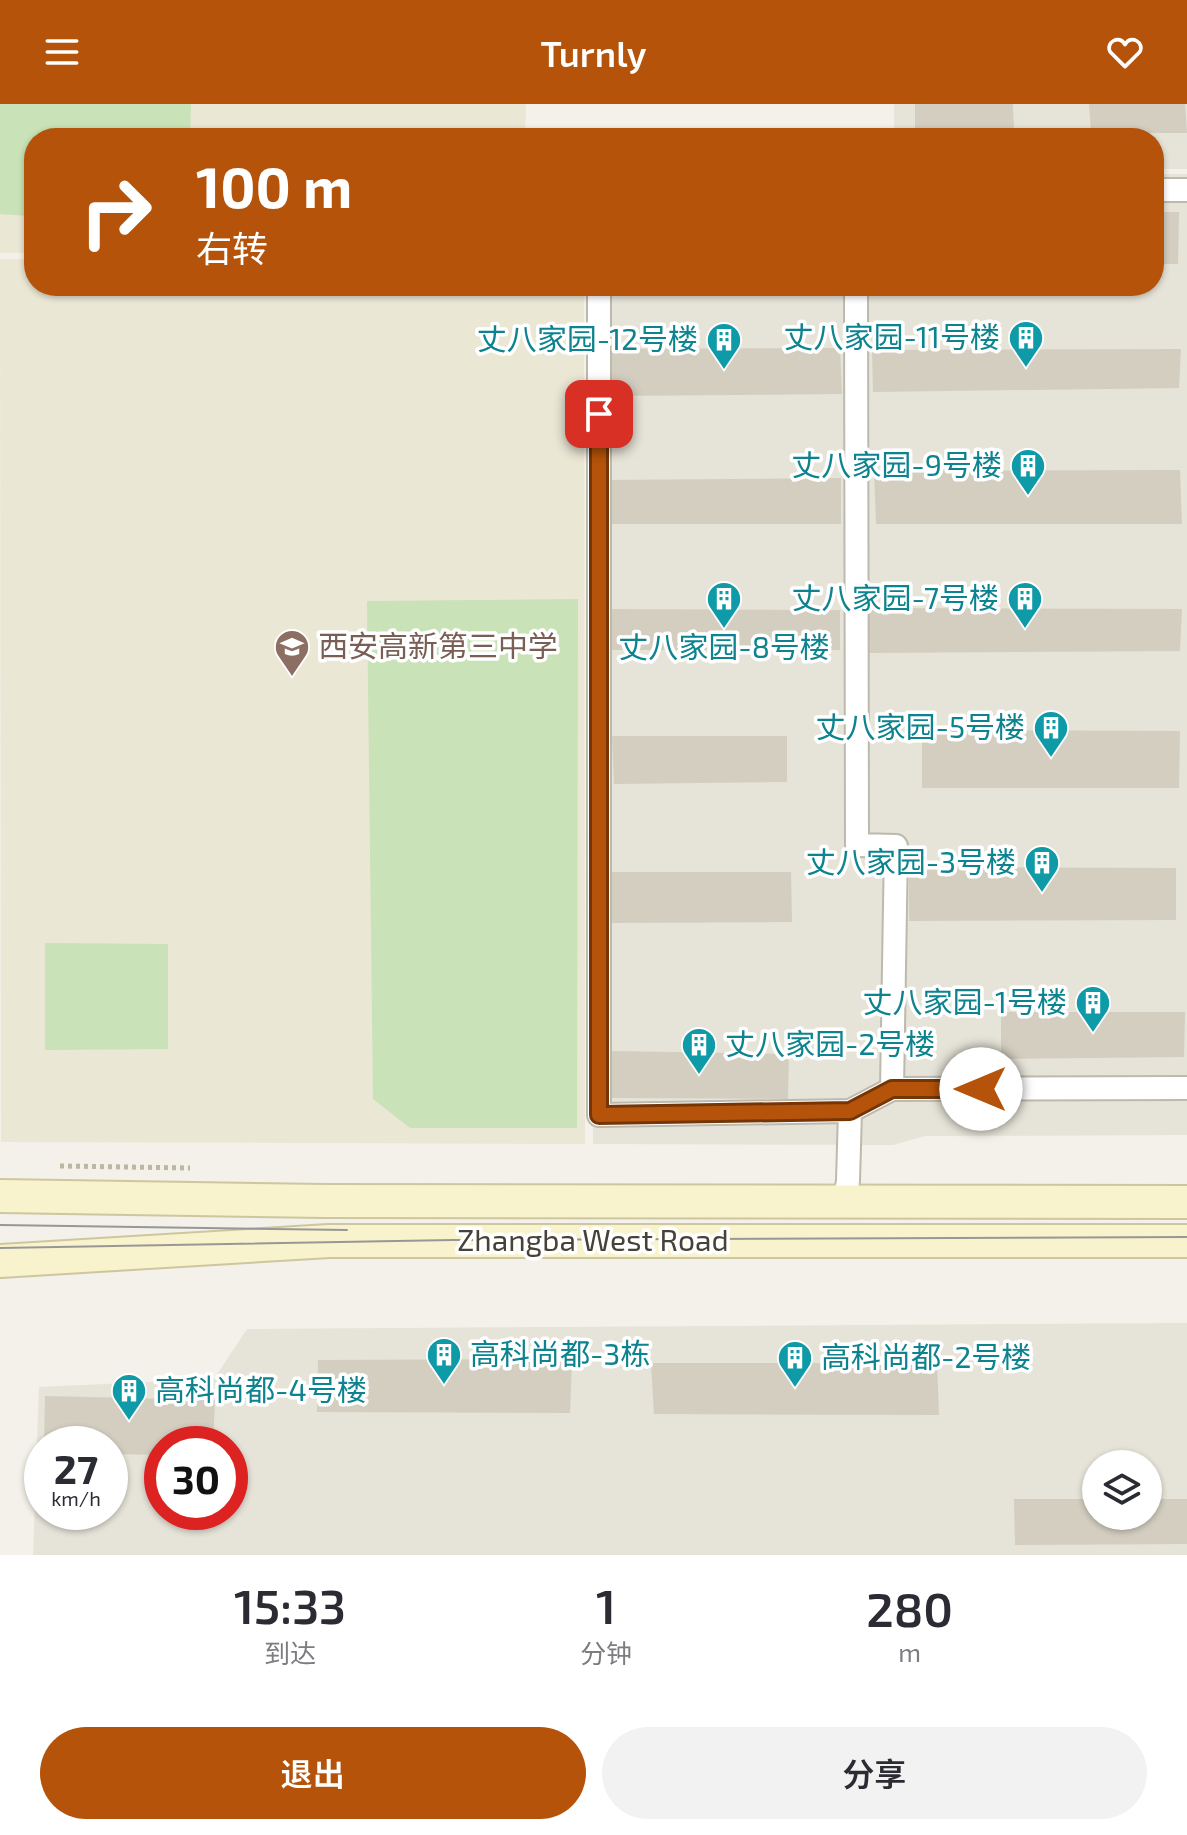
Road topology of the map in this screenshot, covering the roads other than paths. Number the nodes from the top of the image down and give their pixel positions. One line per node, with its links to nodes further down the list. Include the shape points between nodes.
1 (1164, 190): 2 (street)
2 (1187, 190)
3 (599, 296): 7 (street, via 599,1115)
4 (856, 296): 6 (street, via 857,845 896,846)
5 (1187, 1088): 6 (street)
6 (892, 1089): 7 (street)
7 (850, 1111): 10 (street)
8 (0, 1196): 10 (main road, Zhangba West Road)
9 (1187, 1202): 10 (main road, Zhangba West Road)
10 (844, 1203)
11 (1187, 1241): 12 (main road, Zhangba West Road, via 329,1241)
12 (0, 1261)

